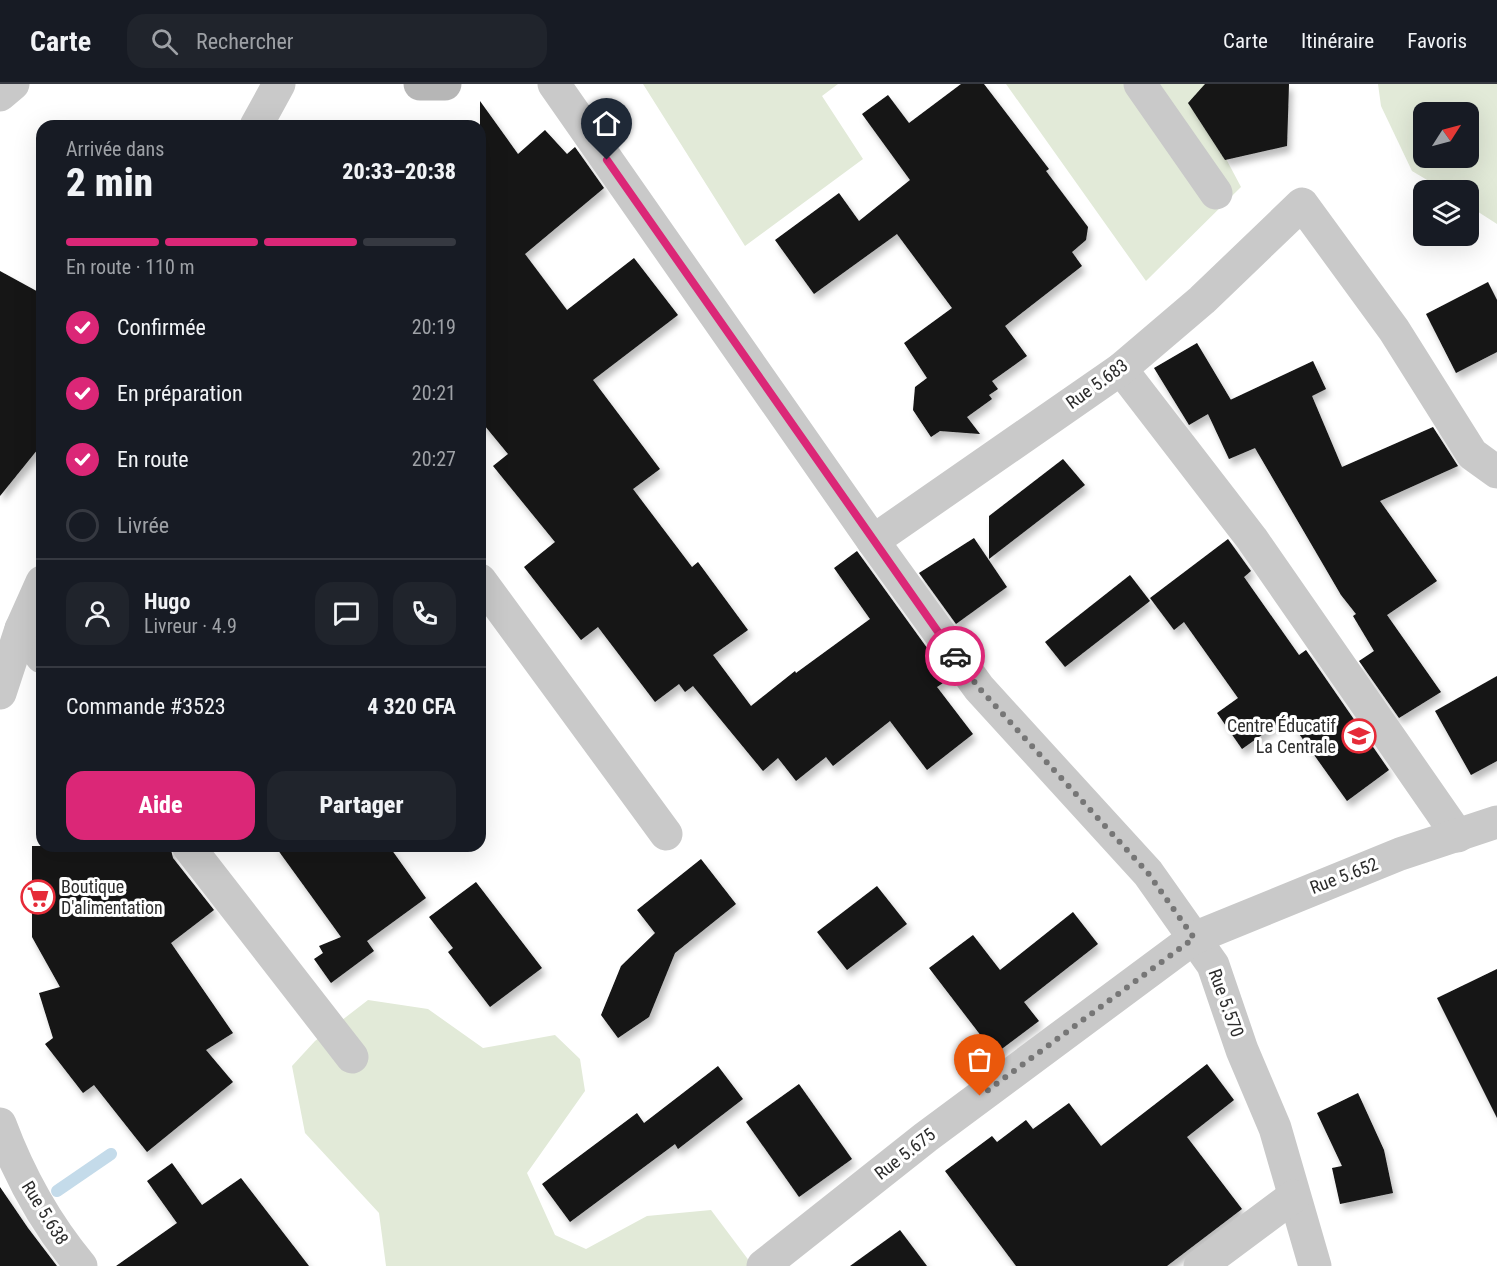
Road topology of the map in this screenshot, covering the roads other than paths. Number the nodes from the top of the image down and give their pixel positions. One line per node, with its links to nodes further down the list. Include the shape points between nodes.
1 (13, 84): 7 (street)
2 (279, 84): 8 (street)
3 (420, 84): 4 (street)
4 (445, 84)
5 (554, 84): 12 (street, Rue 5.570)
6 (1140, 84): 9 (street)
7 (0, 95)
8 (259, 120)
9 (1216, 193)
10 (1121, 369): 11 (street, Rue 5.683, via 1202,300 1302,204 1394,330 1472,454); 12 (street, Rue 5.683); 20 (street, via 1252,539)
11 (1497, 472)
12 (873, 541): 22 (street, Rue 5.570, via 979,688 1148,873)
13 (486, 588): 19 (street)
14 (36, 595): 15 (street)
15 (21, 629): 16 (street); 17 (street)
16 (36, 649)
17 (0, 693)
18 (1497, 822): 20 (street, Rue 5.652)
19 (666, 834)
20 (1458, 836): 22 (street, Rue 5.652, via 1400,854)
21 (193, 852): 23 (street)
22 (1194, 938): 25 (street, Rue 5.570, via 1213,965 1242,1050 1275,1128); 27 (street, Rue 5.675, via 926,1137)
23 (352, 1057)
24 (0, 1124): 26 (street, Rue 5.638, via 15,1163 61,1241)
25 (1294, 1196): 28 (street); 29 (street, Rue 5.570)
26 (81, 1266)
27 (763, 1266)
28 (1200, 1266)
29 (1315, 1266)

